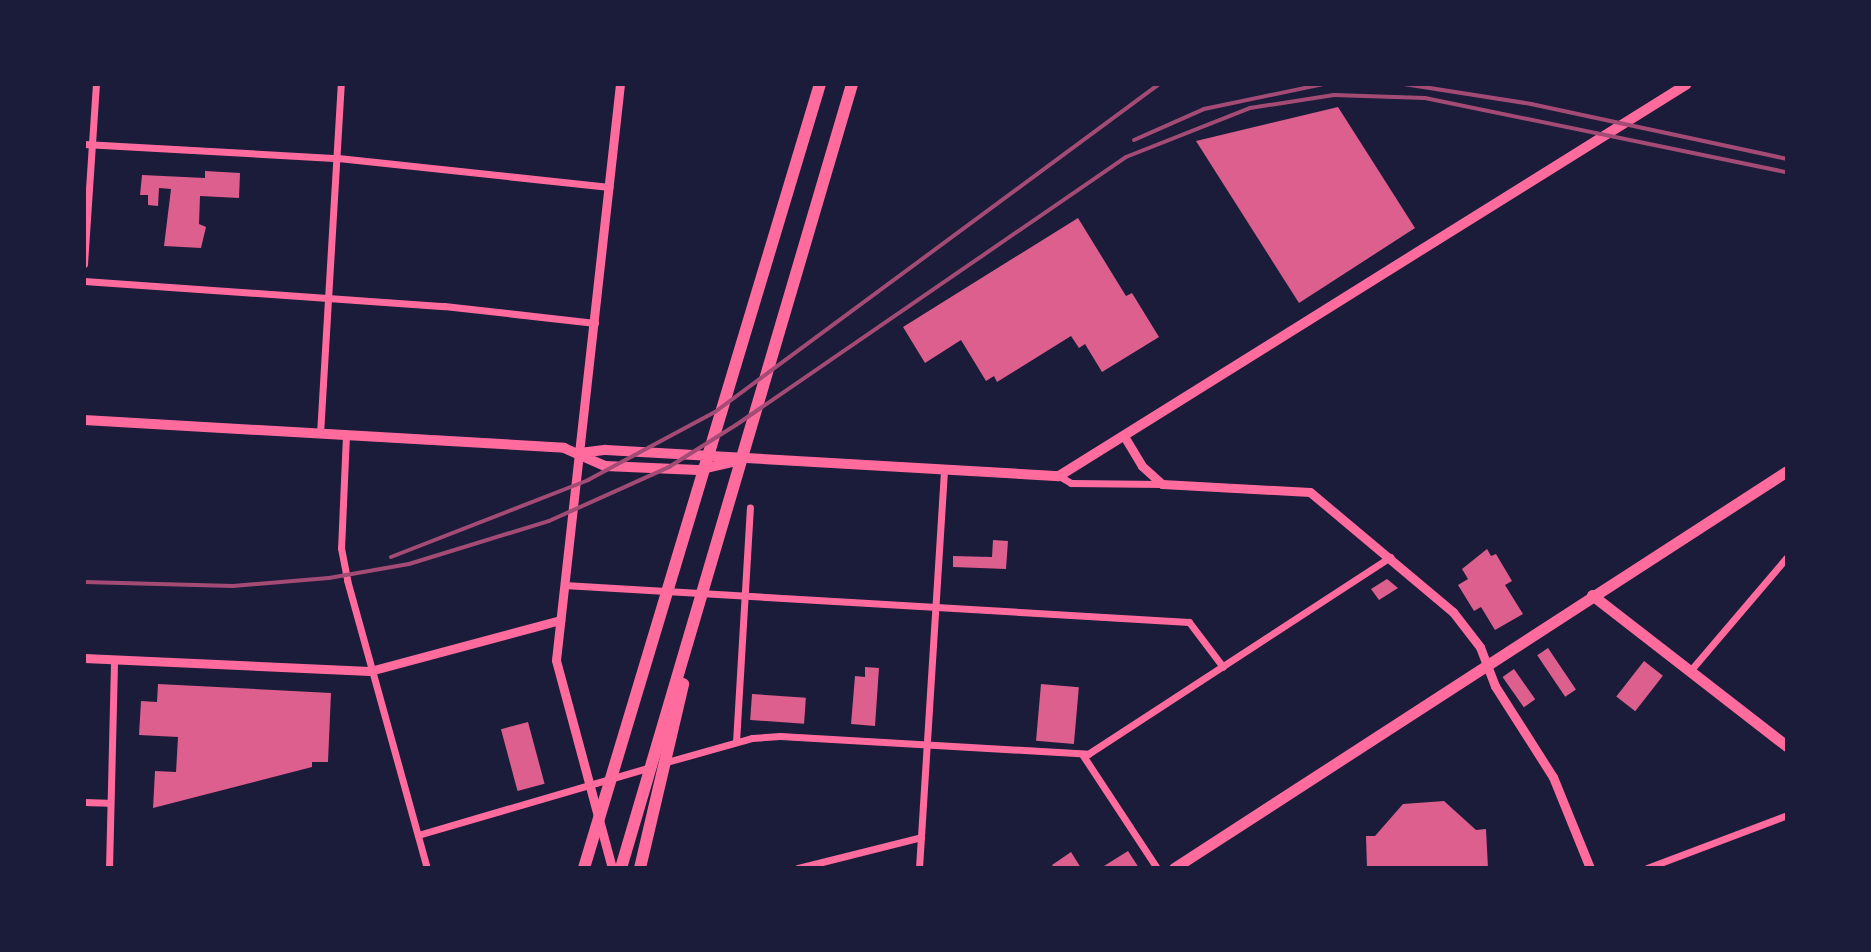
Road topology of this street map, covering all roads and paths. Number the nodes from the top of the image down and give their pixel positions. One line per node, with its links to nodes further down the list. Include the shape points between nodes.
1 (96, 84): 7 (street)
2 (341, 84): 8 (street)
3 (620, 84): 9 (street)
4 (820, 84): 49 (highway)
5 (1687, 84): 17 (main road)
6 (852, 87): 25 (highway)
7 (88, 144): 8 (street); 10 (street)
8 (338, 158): 9 (street); 12 (street)
9 (609, 187): 13 (street)
10 (84, 264)
11 (84, 281): 12 (street)
12 (329, 298): 13 (street); 15 (street)
13 (595, 323): 18 (street)
14 (84, 420): 15 (main road)
15 (320, 434): 16 (main road)
16 (346, 435): 18 (main road); 37 (street, via 341,548)
17 (1124, 436): 22 (main road); 23 (street, via 1142,466)
18 (580, 453): 19 (main road, via 606,450); 19 (main road, via 605,466 621,467 698,470); 28 (street)
19 (740, 461): 20 (main road)
20 (944, 470): 22 (main road); 31 (street)
21 (1787, 471): 29 (main road)
22 (1059, 476): 23 (street, via 1071,483)
23 (1162, 484): 26 (street, via 1310,492)
24 (750, 507): 30 (street)
25 (713, 557): 54 (highway); 55 (highway)
26 (1390, 557): 35 (street, via 1453,612); 36 (street)
27 (1787, 557): 38 (street)
28 (564, 585): 30 (street); 32 (street)
29 (1592, 595): 35 (main road); 38 (main road)
30 (742, 596): 31 (street); 39 (street)
31 (935, 607): 36 (street, via 1189,622); 40 (street)
32 (560, 620): 37 (street); 43 (street, via 558,680)
33 (84, 658): 34 (street)
34 (114, 659): 37 (street); 45 (street)
35 (1487, 662): 59 (main road); 60 (street, via 1495,686 1560,791)
36 (1223, 667): 42 (street, via 1095,751)
37 (370, 671): 47 (street)
38 (1690, 671): 41 (main road)
39 (736, 742): 40 (street, via 780,736); 43 (street)
40 (925, 745): 42 (street); 48 (street)
41 (1787, 746)
42 (1082, 754): 58 (street)
43 (588, 785): 47 (street); 53 (street)
44 (84, 802): 45 (street)
45 (107, 803): 50 (street)
46 (1787, 815): 61 (street)
47 (418, 835): 51 (street)
48 (921, 837): 56 (street); 57 (street)
49 (586, 861): 52 (highway)
50 (109, 868)
51 (427, 868)
52 (572, 868)
53 (612, 868)
54 (621, 868)
55 (640, 868)
56 (798, 868)
57 (919, 868)
58 (1157, 868)
59 (1174, 868)
60 (1590, 868)
61 (1647, 868)

